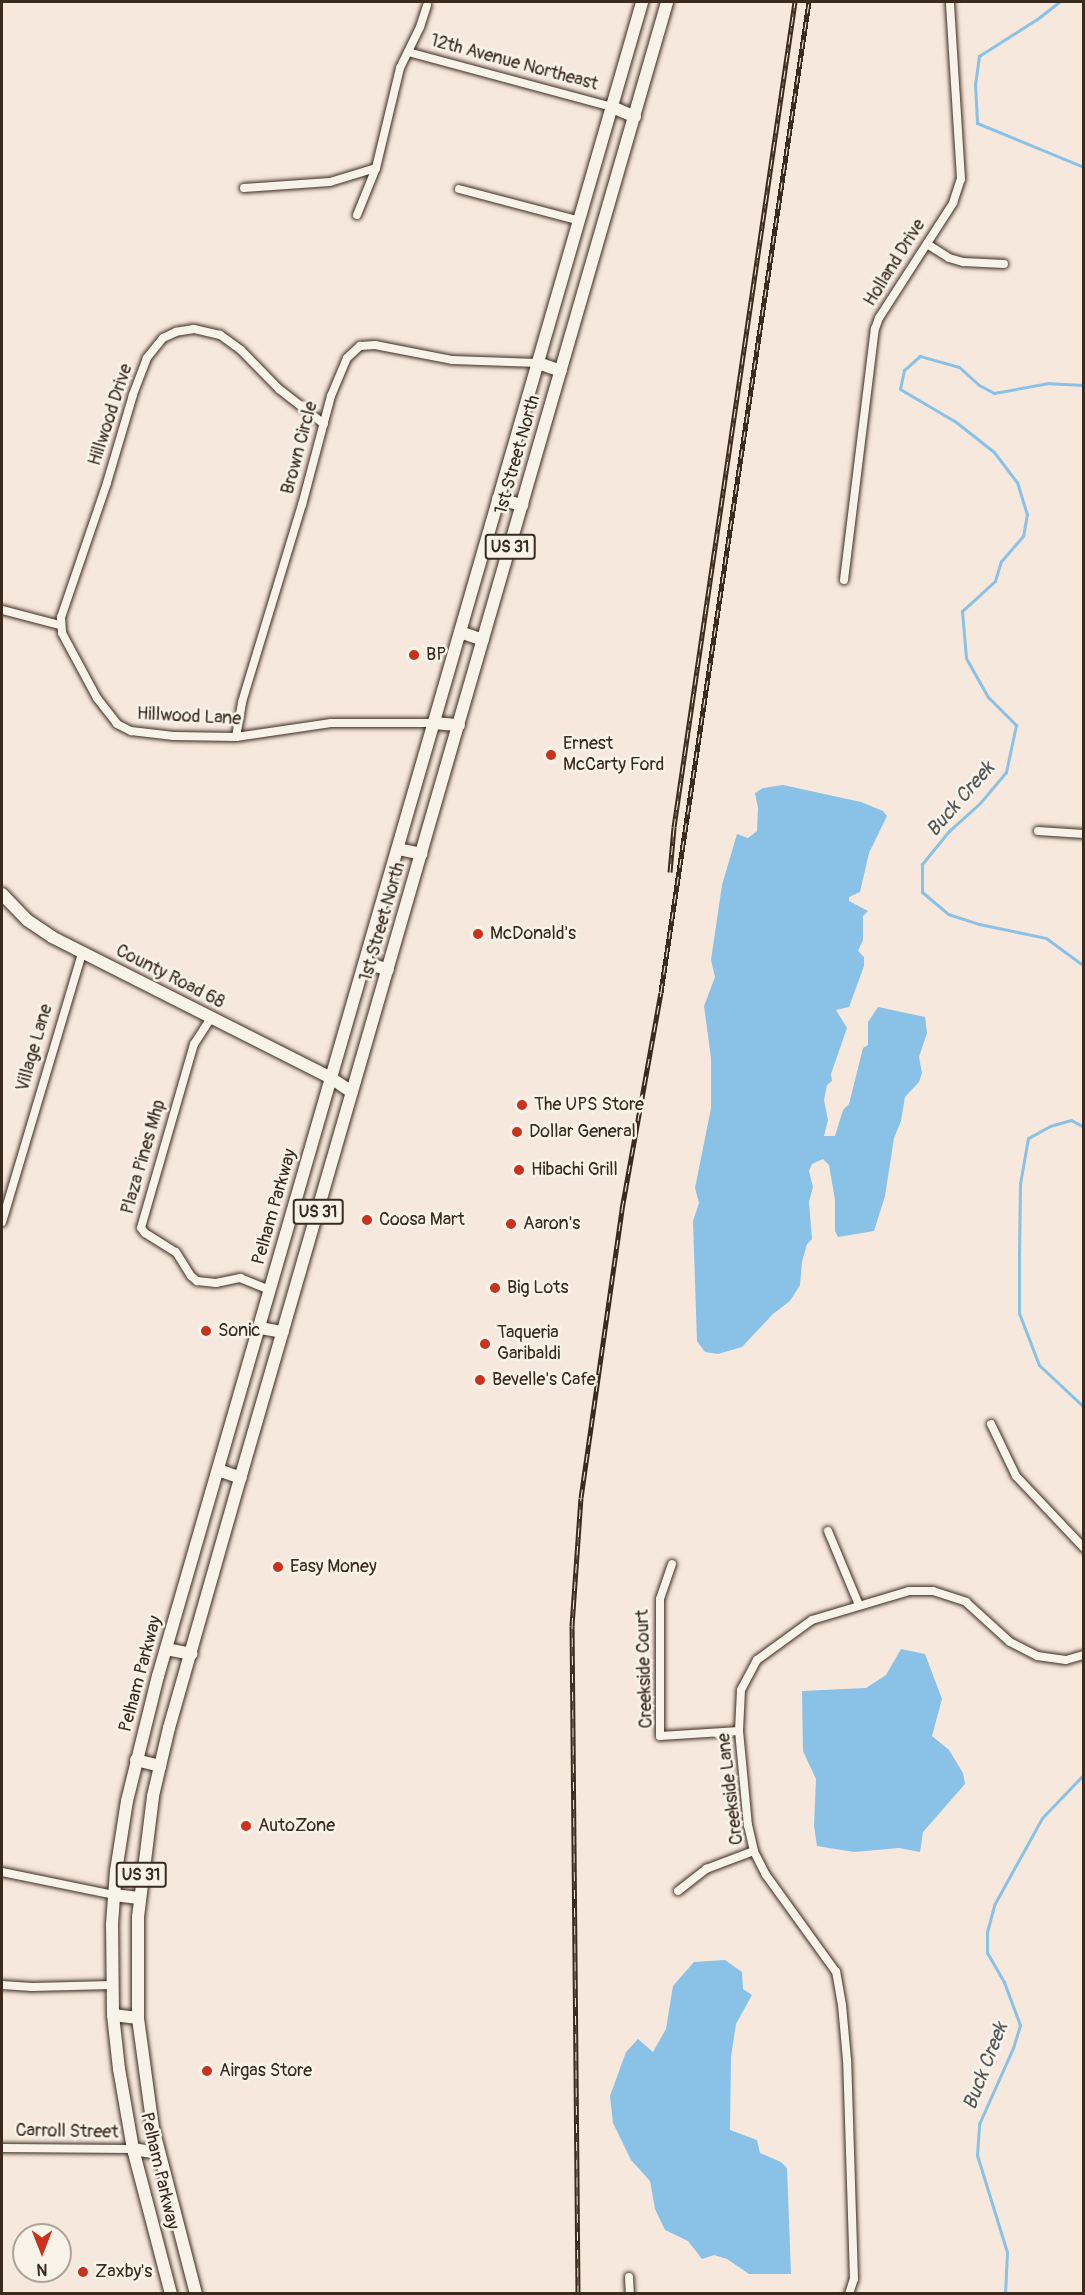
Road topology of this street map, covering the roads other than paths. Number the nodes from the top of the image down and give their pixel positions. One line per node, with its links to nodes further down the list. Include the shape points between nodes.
1 (645, 2): 6 (main road, 1st Street North / US 31)
2 (667, 2): 7 (main road, 1st Street North / US 31)
3 (950, 2): 14 (street, Holland Drive, via 961,179 953,203)
4 (427, 3): 5 (street)
5 (408, 52): 6 (street, 12th Avenue Northeast); 8 (street, via 393,92)
6 (612, 107): 7 (main road); 12 (main road, 1st Street North / US 31)
7 (635, 117): 13 (main road, 1st Street North / US 31)
8 (375, 168): 9 (street, via 330,182); 11 (street)
9 (244, 188)
10 (459, 189): 12 (street)
11 (357, 215)
12 (580, 221): 13 (main road); 16 (main road, 1st Street North / US 31)
13 (602, 226): 17 (main road, 1st Street North / US 31)
14 (927, 244): 15 (street, via 963,262); 21 (street, Holland Drive, via 875,329)
15 (1004, 264)
16 (538, 363): 17 (main road); 18 (street, Brown Circle, via 463,361 385,346 360,346 343,365); 19 (main road, 1st Street North / US 31)
17 (561, 370): 20 (main road, 1st Street North / US 31)
18 (324, 424): 23 (street, Hillwood Drive, via 220,335 194,329 163,338 147,358 133,395); 28 (street, Brown Circle, via 242,702)
19 (498, 499): 20 (main road); 24 (main road, 1st Street North / US 31)
20 (522, 505): 25 (main road, 1st Street North / US 31)
21 (844, 580)
22 (2, 610): 23 (street)
23 (59, 625): 28 (street, Hillwood Lane, via 89,685 124,729 174,736)
24 (460, 632): 25 (main road); 26 (main road, 1st Street North / US 31)
25 (483, 640): 27 (main road, 1st Street North / US 31)
26 (434, 723): 27 (main road); 28 (street, Hillwood Lane, via 331,723); 31 (main road, 1st Street North / US 31)
27 (459, 725): 32 (main road, 1st Street North / US 31)
28 (236, 737)
29 (1038, 831): 30 (street)
30 (1083, 834)
31 (398, 849): 32 (main road); 35 (main road, 1st Street North / US 31)
32 (421, 854): 36 (main road, 1st Street North / US 31)
33 (2, 894): 34 (main road, County Road 68, via 27,920)
34 (82, 953): 37 (main road, County Road 68); 40 (street, Village Lane)
35 (365, 962): 36 (main road); 38 (main road, 1st Street North / US 31)
36 (388, 970): 39 (main road, 1st Street North / US 31)
37 (211, 1018): 38 (main road, County Road 68); 41 (street, Plaza Pines Mhp, via 194,1044 142,1231 176,1252 197,1281 216,1283 240,1278)
38 (331, 1078): 39 (main road, County Road 68); 41 (main road, Pelham Parkway / US 31)
39 (352, 1092): 43 (main road, Pelham Parkway / US 31)
40 (2, 1222)
41 (270, 1290): 42 (main road, Pelham Parkway / US 31)
42 (260, 1328): 43 (main road); 45 (main road, Pelham Parkway / US 31)
43 (283, 1332): 46 (main road, Pelham Parkway / US 31)
44 (991, 1424): 48 (street, via 1016,1476)
45 (218, 1470): 46 (main road); 51 (main road, Pelham Parkway / US 31)
46 (241, 1478): 52 (main road, Pelham Parkway / US 31)
47 (828, 1531): 50 (street)
48 (1083, 1548)
49 (672, 1564): 54 (street, Creekside Court, via 660,1599 660,1736)
50 (860, 1605): 53 (street, Creekside Lane, via 909,1591 933,1591 966,1602 1010,1642 1037,1656 1066,1660); 54 (street, Creekside Lane, via 812,1620 757,1660 741,1690)
51 (166, 1649): 52 (main road); 55 (main road, Pelham Parkway / US 31)
52 (192, 1654): 56 (main road, Pelham Parkway / US 31)
53 (1083, 1655)
54 (739, 1731): 57 (street, Creekside Lane)
55 (136, 1760): 56 (main road); 60 (main road, Pelham Parkway / US 31)
56 (160, 1766): 61 (main road, Pelham Parkway / US 31)
57 (754, 1851): 59 (street, via 706,1869); 73 (street, Creekside Lane, via 765,1875 836,1972 848,2060 854,2279)
58 (2, 1872): 60 (street)
59 (678, 1891)
60 (114, 1895): 61 (main road); 63 (main road, Pelham Parkway / US 31)
61 (139, 1898): 65 (main road, Pelham Parkway / US 31)
62 (2, 1985): 63 (street)
63 (112, 1985): 64 (main road, Pelham Parkway / US 31)
64 (113, 2015): 65 (main road); 67 (main road, Pelham Parkway / US 31)
65 (138, 2018): 68 (main road, Pelham Parkway / US 31)
66 (2, 2148): 67 (street, Carroll Street)
67 (133, 2149): 68 (main road); 70 (main road, Pelham Parkway / US 31)
68 (159, 2153): 71 (main road, Pelham Parkway / US 31)
69 (629, 2277): 72 (street)
70 (171, 2294)
71 (196, 2294)
72 (630, 2294)
73 (849, 2294)

